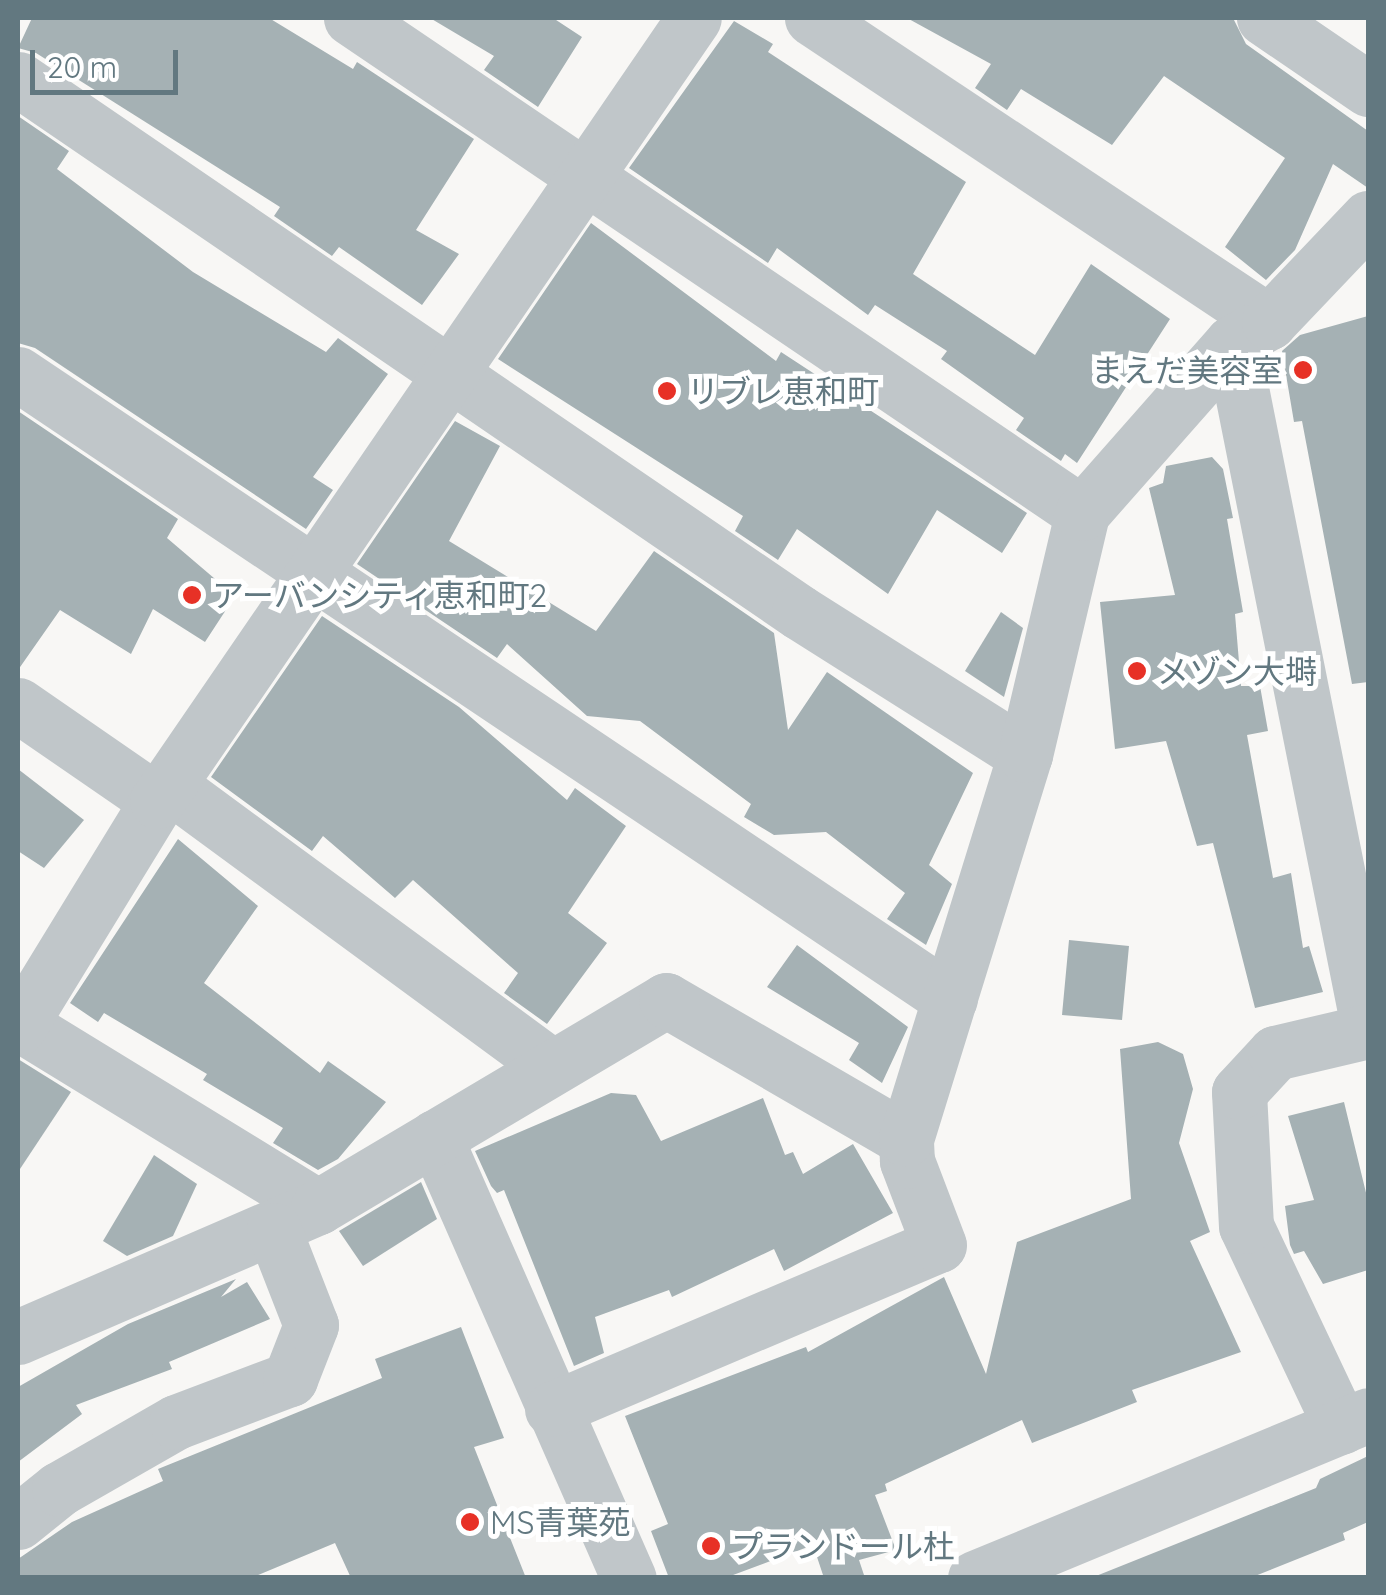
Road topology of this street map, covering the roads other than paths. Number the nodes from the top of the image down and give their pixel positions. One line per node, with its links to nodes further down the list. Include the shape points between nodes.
1 (351, 18): 7 (street)
2 (694, 18): 7 (street)
3 (812, 18): 9 (street)
4 (1264, 18): 6 (street)
5 (18, 79): 10 (street)
6 (1368, 89)
7 (589, 177): 10 (street); 12 (street)
8 (1368, 218): 9 (street)
9 (1251, 332): 12 (street); 19 (street)
10 (455, 372): 13 (street); 15 (street, via 799,612)
11 (18, 374): 13 (street)
12 (1082, 513): 15 (street)
13 (318, 572): 16 (street); 17 (street)
14 (18, 705): 16 (street)
15 (1025, 755): 17 (street)
16 (163, 794): 18 (street); 20 (street)
17 (950, 999): 22 (street)
18 (18, 1025): 23 (street)
19 (1368, 1029): 26 (street, via 1274,1053 1239,1092 1246,1226)
20 (552, 1068): 21 (street); 22 (street, via 666,1000)
21 (435, 1136): 23 (street); 25 (street)
22 (906, 1139): 25 (street, via 907,1161 939,1244)
23 (296, 1219): 24 (street); 27 (street, via 311,1325 290,1379 176,1422 60,1489)
24 (18, 1337)
25 (552, 1409): 28 (street)
26 (1355, 1421): 29 (street)
27 (18, 1522)
28 (628, 1578)
29 (975, 1578)

